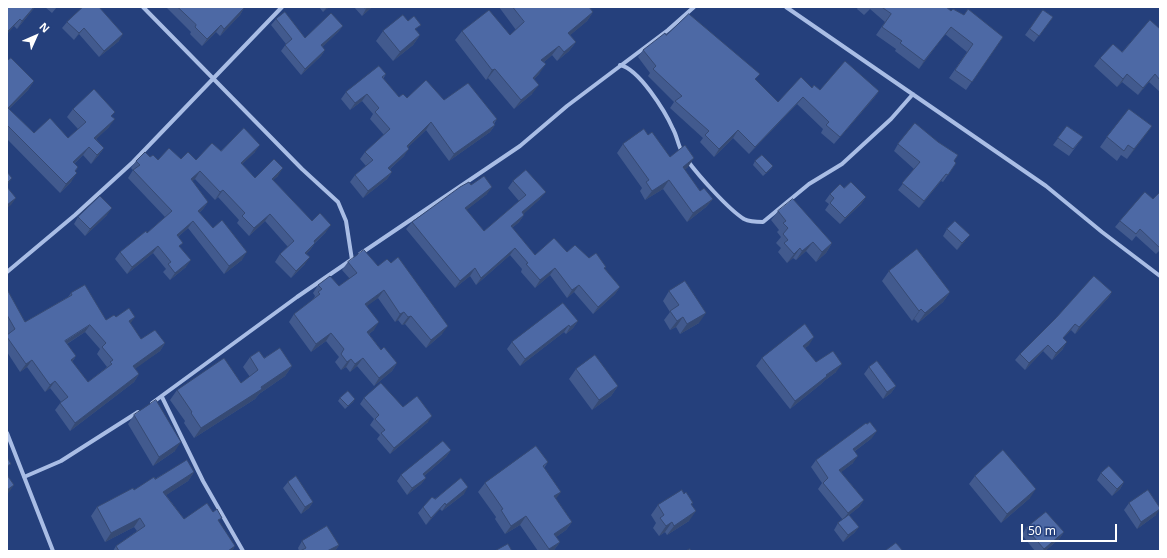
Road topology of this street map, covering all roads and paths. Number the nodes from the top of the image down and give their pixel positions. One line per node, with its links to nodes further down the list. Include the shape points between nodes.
1 (143, 7): 6 (street)
2 (282, 7): 6 (street)
3 (694, 7): 5 (street)
4 (786, 7): 7 (street)
5 (620, 66): 7 (street, via 636,73 652,95 673,128 684,156 696,172 732,209 745,219 755,222 763,222 809,184 842,164 891,119); 8 (street, via 503,158)
6 (212, 78): 8 (street, via 338,202 346,221); 9 (street, via 133,162 75,216)
7 (913, 94): 10 (street, via 1046,186)
8 (352, 260): 11 (street, via 297,297)
9 (7, 272)
10 (1160, 276)
11 (162, 397): 12 (street); 17 (street, via 203,481)
12 (148, 406)
13 (141, 410): 15 (street, via 61,461)
14 (7, 433): 15 (street)
15 (24, 477): 16 (street)
16 (53, 551)
17 (243, 551)

